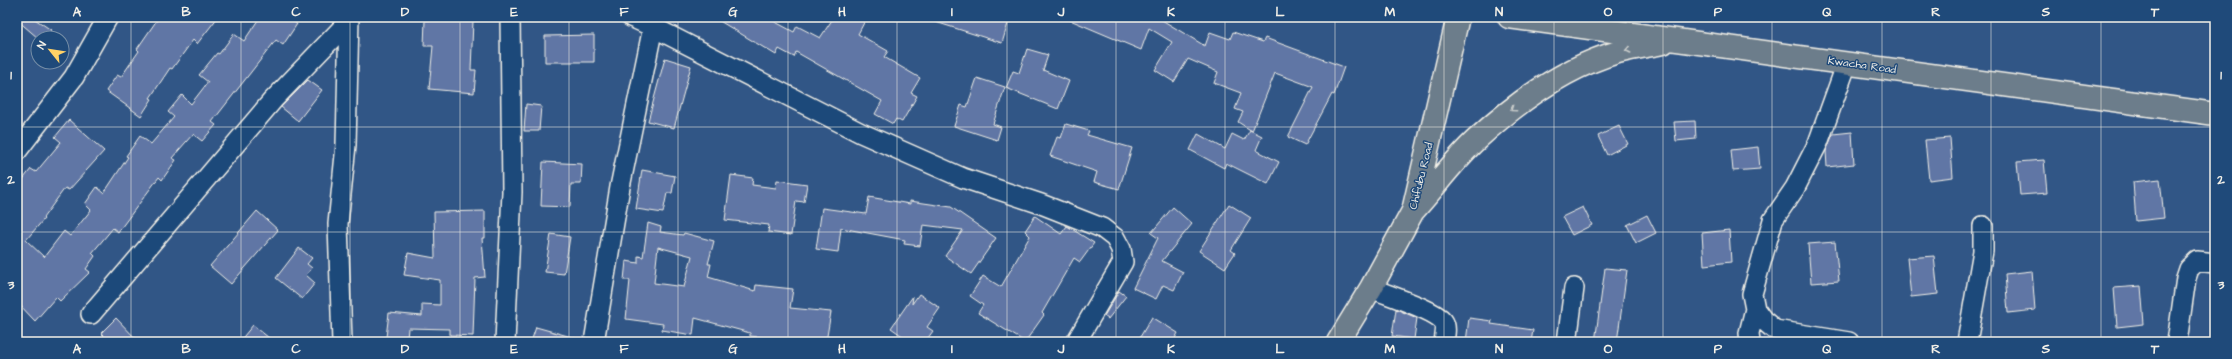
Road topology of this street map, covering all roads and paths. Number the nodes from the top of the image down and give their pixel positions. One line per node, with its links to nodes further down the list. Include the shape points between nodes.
1 (108, 17): 11 (street, via 74,77)
2 (510, 17): 20 (street, via 512,192)
3 (631, 17): 7 (street)
4 (1458, 17): 12 (main road, Chifubu Road)
5 (1508, 17): 8 (main road, Kwacha Road)
6 (348, 20): 18 (street, via 273,100); 19 (street, via 346,145 338,224)
7 (653, 27): 21 (street, via 620,187); 22 (street, via 861,133 963,178 1102,228 1118,244 1123,262)
8 (1680, 40): 9 (main road, Kwacha Road); 12 (main road, one-way to 12, via 1618,52 1555,80 1504,116 1476,140)
9 (1847, 63): 10 (main road, Kwacha Road); 17 (street, via 1818,143 1795,188 1773,220 1752,294)
10 (2215, 114)
11 (17, 151)
12 (1413, 212): 15 (main road, Chifubu Road)
13 (1983, 226): 28 (street, via 1983,251)
14 (2215, 263): 29 (street, via 2197,261 2189,269)
15 (1371, 288): 23 (main road, Chifubu Road); 24 (street, via 1444,321)
16 (1574, 288): 25 (street)
17 (1755, 309): 26 (street, via 1749,333); 27 (street, via 1775,330)
18 (91, 314)
19 (342, 342)
20 (505, 342)
21 (594, 342)
22 (1076, 342)
23 (1338, 342)
24 (1444, 342)
25 (1567, 342)
26 (1750, 342)
27 (1849, 342)
28 (1967, 342)
29 (2177, 342)

